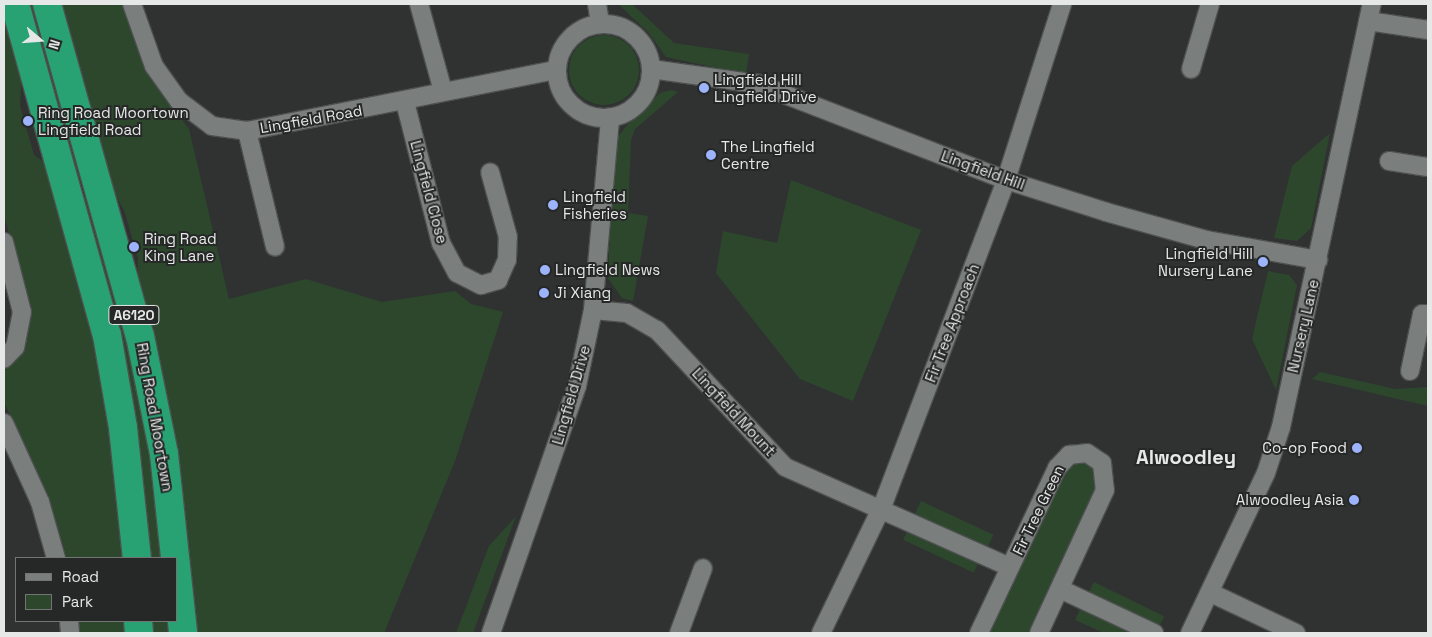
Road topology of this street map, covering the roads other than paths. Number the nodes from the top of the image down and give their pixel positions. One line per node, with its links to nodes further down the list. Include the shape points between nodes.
1 (15, 4): 32 (highway, A6120, via 107,335 123,428)
2 (47, 4): 33 (highway, Ring Road Moortown / A6120, via 140,336 164,454)
3 (132, 4): 17 (street, Lingfield Road, via 154,66 179,100 212,126)
4 (419, 4): 14 (street)
5 (596, 4): 9 (street)
6 (1062, 4): 21 (street, Fir Tree Approach)
7 (1210, 4): 12 (street)
8 (1370, 12): 10 (street); 24 (street, Nursery Lane)
9 (600, 23): 11 (street, via 616,24 635,34 645,47); 13 (street, via 577,31 565,42)
10 (1428, 30)
11 (651, 69): 16 (street, via 649,86 637,104); 21 (street, Lingfield Hill, via 758,84)
12 (1191, 69)
13 (556, 70): 14 (street, Lingfield Road); 16 (street, via 569,103 582,113)
14 (443, 92): 15 (street, Lingfield Road)
15 (405, 102): 17 (street, Lingfield Road); 20 (street, Lingfield Close, via 441,243 457,274 481,285 498,280 507,260 508,237)
16 (610, 118): 25 (street, Lingfield Drive)
17 (247, 131): 23 (street)
18 (1390, 161): 19 (street)
19 (1428, 167)
20 (490, 172)
21 (1006, 180): 24 (street, Lingfield Hill, via 1206,240); 30 (street, Fir Tree Approach)
22 (4, 242): 27 (street, via 22,312 15,347)
23 (275, 247)
24 (1318, 260): 38 (street, Nursery Lane, via 1275,446)
25 (593, 310): 30 (street, Lingfield Mount, via 627,314 657,330 785,467); 40 (street, Lingfield Drive, via 577,386)
26 (1428, 314): 28 (street, via 1422,314)
27 (4, 359)
28 (1410, 371)
29 (4, 423): 31 (street, via 40,502)
30 (882, 507): 34 (street, Lingfield Mount); 42 (street, Fir Tree Approach)
31 (56, 557)
32 (138, 557)
33 (175, 557)
34 (1010, 567): 37 (street, Fir Tree Green, via 1057,468 1069,455 1088,453 1102,463 1107,481); 43 (street, Fir Tree Green)
35 (703, 568): 41 (street)
36 (178, 586): 39 (highway, Ring Road Moortown / A6120)
37 (1060, 589): 44 (street, Fir Tree Green); 45 (street)
38 (1211, 593): 46 (street, Nursery Lane); 47 (street)
39 (183, 633)
40 (491, 633)
41 (679, 633)
42 (821, 633)
43 (979, 633)
44 (1038, 633)
45 (1154, 633)
46 (1190, 633)
47 (1296, 633)

